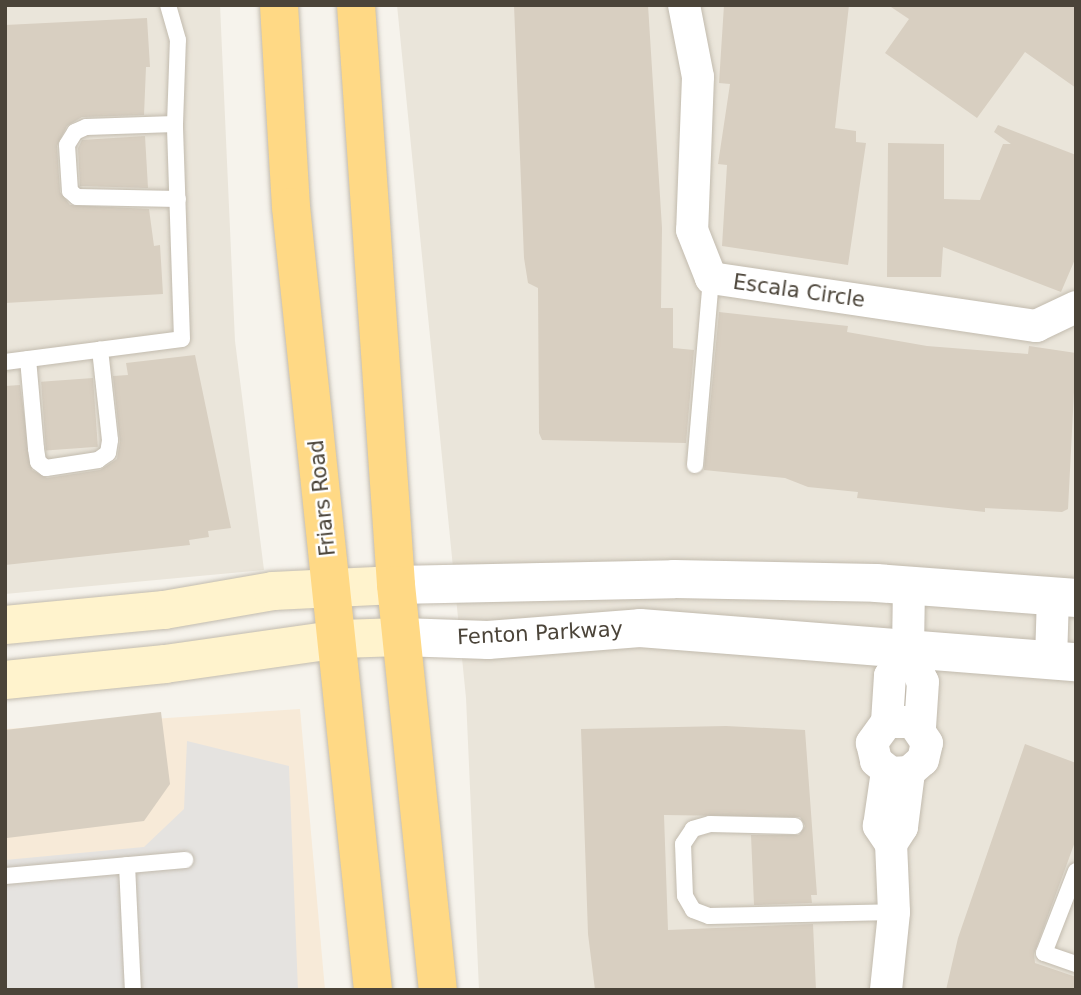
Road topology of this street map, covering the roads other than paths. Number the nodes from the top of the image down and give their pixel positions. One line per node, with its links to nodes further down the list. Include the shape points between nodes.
1 (168, 5): 5 (lane, via 178,40)
2 (279, 5): 15 (highway, Friars Road, via 291,207)
3 (356, 5): 13 (highway)
4 (684, 5): 7 (street, Escala Circle, via 698,77 691,230)
5 (175, 124): 6 (lane); 6 (lane, via 86,127 75,132 67,145 70,191 77,197)
6 (178, 199): 9 (lane, via 182,339)
7 (711, 278): 8 (street, Escala Circle, via 1036,326); 12 (lane)
8 (1076, 307)
9 (100, 350): 10 (lane); 10 (lane, via 108,453 98,460 46,468 38,462)
10 (28, 359): 11 (lane)
11 (5, 362)
12 (695, 465)
13 (396, 585): 14 (street, via 674,579); 15 (main road); 18 (highway)
14 (909, 586): 16 (street); 20 (street)
15 (332, 588): 17 (main road, via 273,591 164,610); 19 (highway, Friars Road)
16 (1065, 597): 21 (street)
17 (5, 625)
18 (401, 637): 19 (main road, Fenton Parkway); 20 (street, Fenton Parkway, via 488,640 640,628); 35 (highway)
19 (340, 639): 22 (main road, Fenton Parkway, via 165,664); 34 (highway, Friars Road)
20 (908, 649): 21 (street, Fenton Parkway); 23 (street, via 890,676); 24 (street, via 923,682)
21 (1063, 661)
22 (5, 680)
23 (887, 722): 24 (street, via 904,719); 25 (street, via 872,743 876,761)
24 (920, 727): 25 (street, via 927,752)
25 (898, 771): 31 (street, via 902,827 891,844)
26 (795, 826): 31 (lane, via 710,824 693,829 683,844 685,896 693,910 709,916)
27 (185, 860): 28 (lane)
28 (127, 865): 30 (lane); 33 (lane)
29 (1076, 871): 32 (lane, via 1044,953)
30 (5, 876)
31 (894, 912): 36 (street)
32 (1076, 964)
33 (133, 990)
34 (373, 990)
35 (438, 990)
36 (886, 990)

